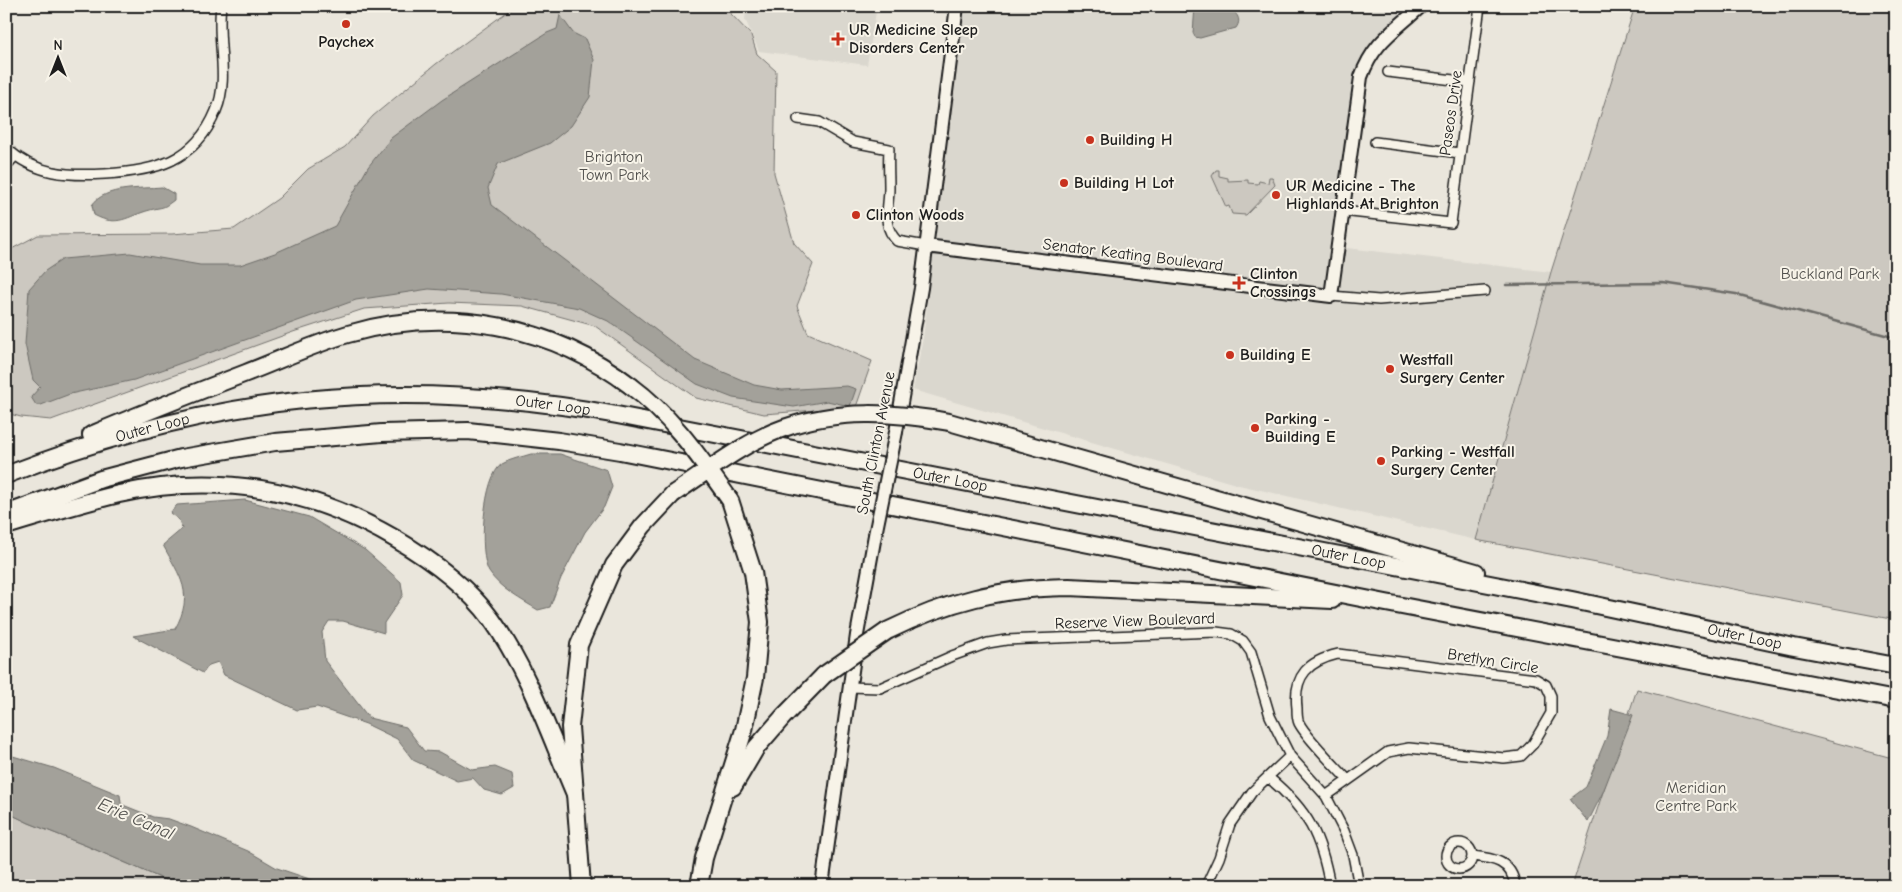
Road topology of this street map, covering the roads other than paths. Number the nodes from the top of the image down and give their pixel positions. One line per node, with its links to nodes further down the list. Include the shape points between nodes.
1 (221, 6): 11 (street, via 219,33 223,80 220,98 206,130 188,150 151,170 86,175 48,172)
2 (957, 6): 14 (street, South Clinton Avenue)
3 (1422, 6): 13 (street, via 1389,33 1365,66 1358,88)
4 (1480, 6): 6 (street, Paseos Drive)
5 (1388, 72): 6 (street)
6 (1470, 82): 10 (street, Paseos Drive)
7 (798, 119): 14 (street, via 819,122 859,144 889,149 888,229 897,241)
8 (1375, 142): 10 (street)
9 (6, 148): 11 (street)
10 (1460, 153): 13 (street, Paseos Drive, via 1451,223)
11 (15, 156): 12 (street)
12 (6, 166)
13 (1342, 211): 16 (street)
14 (926, 246): 16 (street, Senator Keating Boulevard); 23 (street, South Clinton Avenue, bridge)
15 (1485, 291): 16 (street, Senator Keating Boulevard, via 1378,300)
16 (1331, 296)
17 (6, 473): 20 (highway, Outer Loop, via 176,420 242,408 367,395 486,397 617,415); 30 (highway, bridge, via 100,431 320,344 392,324 451,320 496,325 525,332 581,354 650,400 673,422 730,500 753,572 760,622 755,678 746,722)
18 (6, 514): 21 (highway, Outer Loop, via 101,479 181,458 275,442 382,433 468,431 620,451)
19 (6, 526): 28 (highway, via 120,494 185,485 248,486 305,497 362,520 412,548 456,582 492,620 524,676)
20 (1572, 600): 22 (highway, Outer Loop); 28 (highway, bridge, via 949,422 907,415 862,414 817,419 783,428 730,455 673,494 643,526 614,565 579,645 570,727)
21 (1386, 603): 24 (highway, Outer Loop); 30 (highway, bridge, via 1069,587 1032,587 966,599 925,612 887,631 824,675 756,748)
22 (1896, 666)
23 (849, 687): 25 (street, Reserve View Boulevard, via 880,688 952,656 1006,640 1231,634 1251,652 1270,716); 34 (street, South Clinton Avenue)
24 (1896, 700)
25 (1290, 756): 26 (street); 29 (street, Reserve View Boulevard)
26 (1269, 778): 35 (street, via 1252,792 1230,824); 36 (street, via 1282,788 1309,820 1321,843)
27 (1347, 779): 27 (street, Bretlyn Circle, via 1388,752 1409,748 1504,758 1521,756 1550,713 1552,696 1536,679 1338,654 1321,658 1306,668 1298,683 1298,723); 29 (street, Bretlyn Circle)
28 (575, 794): 32 (highway)
29 (1326, 796): 37 (street, Reserve View Boulevard, via 1350,847)
30 (721, 806): 33 (highway, via 704,858)
31 (1472, 856): 38 (street, via 1493,858 1505,865 1512,873)
32 (582, 886)
33 (699, 886)
34 (822, 886)
35 (1206, 886)
36 (1330, 886)
37 (1359, 886)
38 (1515, 886)

